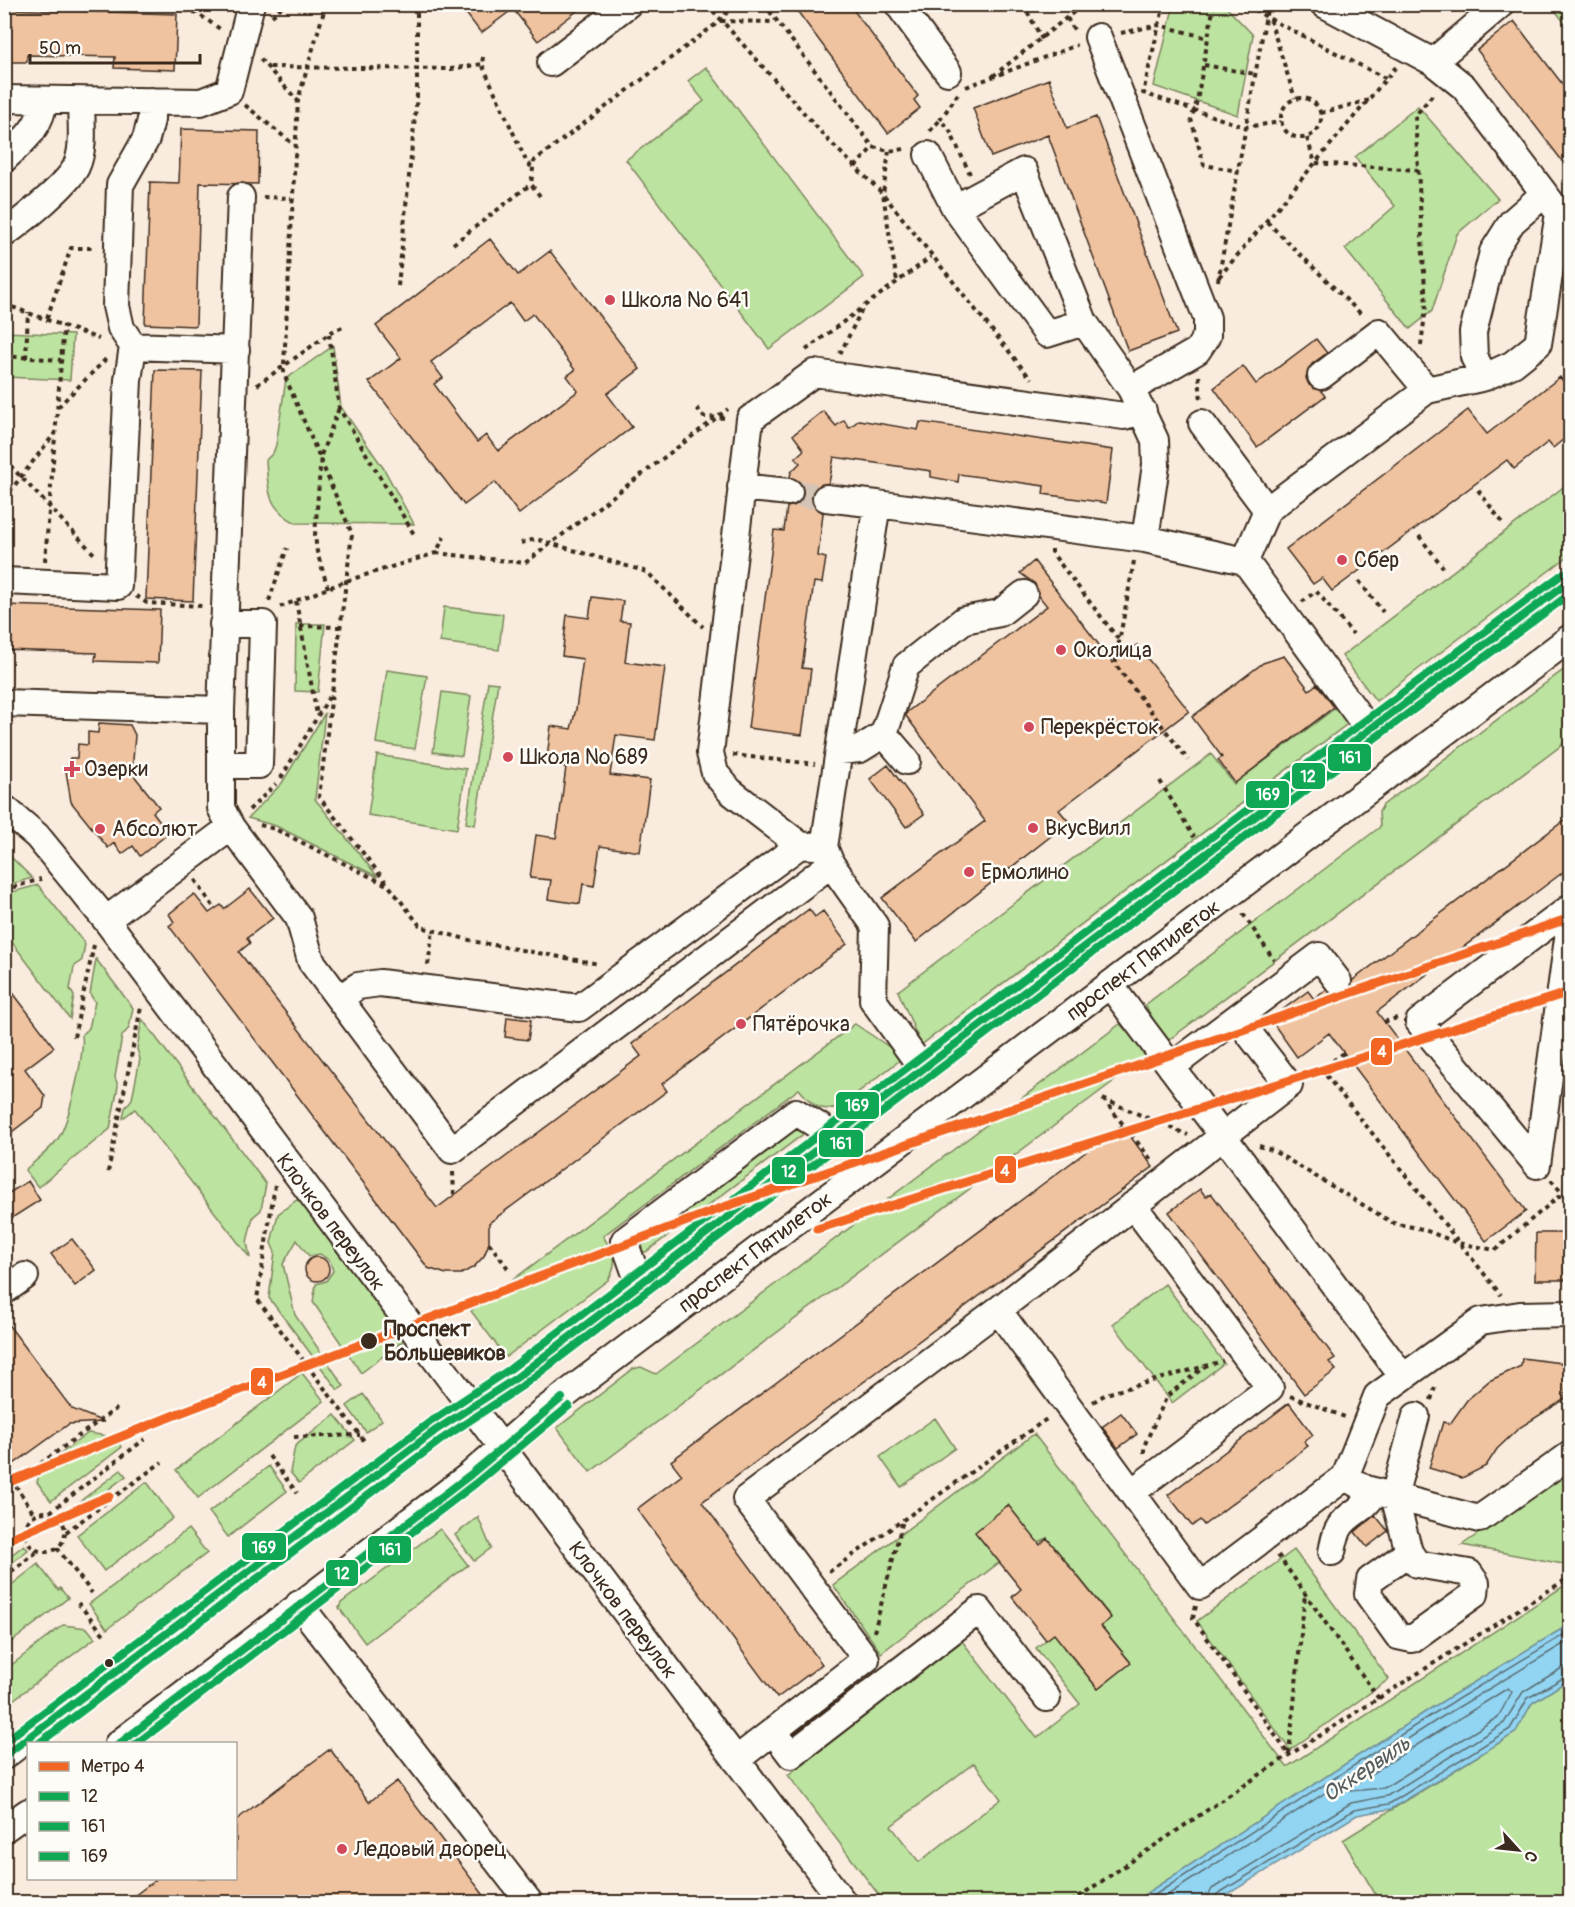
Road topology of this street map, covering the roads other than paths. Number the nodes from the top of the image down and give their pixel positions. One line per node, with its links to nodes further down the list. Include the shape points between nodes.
1 (251, 4): 13 (street, via 230,91 201,102)
2 (628, 4): 7 (street)
3 (898, 4): 9 (street)
4 (1324, 4): 8 (street)
5 (1501, 4): 8 (street)
6 (1098, 37): 26 (street, via 1206,318 1207,336 1197,351)
7 (551, 63)
8 (1441, 68): 16 (street, via 1464,87)
9 (948, 72)
10 (4, 99): 11 (street)
11 (44, 100): 12 (street); 15 (street, via 36,129)
12 (81, 102): 13 (street); 19 (street, via 76,167)
13 (151, 102): 21 (street, via 146,140 120,185 117,306)
14 (928, 155): 18 (street)
15 (4, 159)
16 (1544, 194): 24 (street, via 1512,222 1493,252 1473,332 1474,357); 24 (street, via 1558,213 1538,344 1513,364)
17 (241, 197): 22 (street)
18 (955, 208): 20 (street, via 1047,334); 20 (street, via 1024,171)
19 (4, 234)
20 (1084, 321): 26 (street)
21 (126, 346): 22 (street); 35 (street, via 128,381 118,586)
22 (236, 350): 38 (street)
23 (1321, 376): 25 (street, via 1379,332)
24 (1485, 377): 25 (street)
25 (1422, 385): 32 (street)
26 (1137, 400): 28 (street, via 1124,416 814,373 743,411); 33 (street, via 1155,440 1156,465)
27 (1202, 423): 32 (street)
28 (741, 488): 29 (street); 49 (street, via 710,753 716,773 730,791)
29 (789, 492)
30 (826, 498): 31 (street)
31 (877, 504): 33 (street); 44 (street)
32 (1267, 510): 34 (street)
33 (1145, 539): 34 (street)
34 (1245, 561): 42 (street)
35 (4, 581)
36 (1570, 581): 42 (street)
37 (1024, 594): 43 (street, via 1000,614 964,620 906,666)
38 (223, 616): 41 (street); 46 (street, via 265,616 259,765)
39 (1568, 645): 54 (street, проспект Пятилеток)
40 (4, 703): 41 (street)
41 (221, 710): 46 (street)
42 (1369, 730): 60 (street)
43 (884, 734): 44 (street); 45 (street)
44 (838, 759): 49 (street)
45 (907, 761)
46 (221, 765): 48 (street, via 221,808)
47 (4, 808): 51 (street, Клочков переулок, via 37,836)
48 (231, 826): 51 (street); 55 (street, via 299,918 312,961)
49 (818, 852): 56 (street); 58 (street); 60 (street, via 875,926 873,1000)
50 (1570, 908): 52 (street, via 1419,1022 1537,1165)
51 (106, 920): 68 (street, Клочков переулок)
52 (1570, 924)
53 (1338, 981): 57 (street, via 1319,956)
54 (1110, 985): 59 (street); 70 (street, проспект Пятилеток, via 551,1406)
55 (340, 998): 56 (street, via 358,986 380,983); 58 (street, via 452,1150)
56 (579, 1008): 58 (street)
57 (1237, 1018): 59 (street); 62 (street, via 1289,1085)
58 (600, 1039)
59 (1171, 1067): 62 (street)
60 (922, 1068): 61 (street)
61 (833, 1135): 64 (street); 64 (street, via 796,1112 624,1241)
62 (1217, 1140): 63 (street); 67 (street)
63 (1132, 1205): 65 (street); 73 (street, via 1270,1388)
64 (639, 1283): 68 (street, via 516,1378)
65 (998, 1310): 73 (street); 79 (street, via 746,1499 866,1659)
66 (1570, 1314): 67 (street, via 1480,1321)
67 (1403, 1377): 72 (street, via 1377,1396)
68 (470, 1408): 70 (street, Клочков переулок); 81 (street)
69 (1416, 1416): 74 (street)
70 (501, 1449): 77 (street, проспект Пятилеток); 82 (street, Клочков переулок)
71 (1570, 1455): 74 (street, via 1479,1519)
72 (1345, 1477): 73 (street, via 1200,1586); 74 (street)
73 (1132, 1492)
74 (1384, 1494): 75 (street, via 1342,1524); 76 (street)
75 (1332, 1552)
76 (1409, 1552)
77 (299, 1604): 80 (street, проспект Пятилеток); 85 (street)
78 (1047, 1698): 79 (street, via 979,1610 791,1755)
79 (773, 1731): 82 (street)
80 (119, 1742)
81 (4, 1756)
82 (736, 1760): 86 (street, Клочков переулок)
83 (27, 1813): 84 (street)
84 (4, 1829)
85 (529, 1902)
86 (843, 1902)

